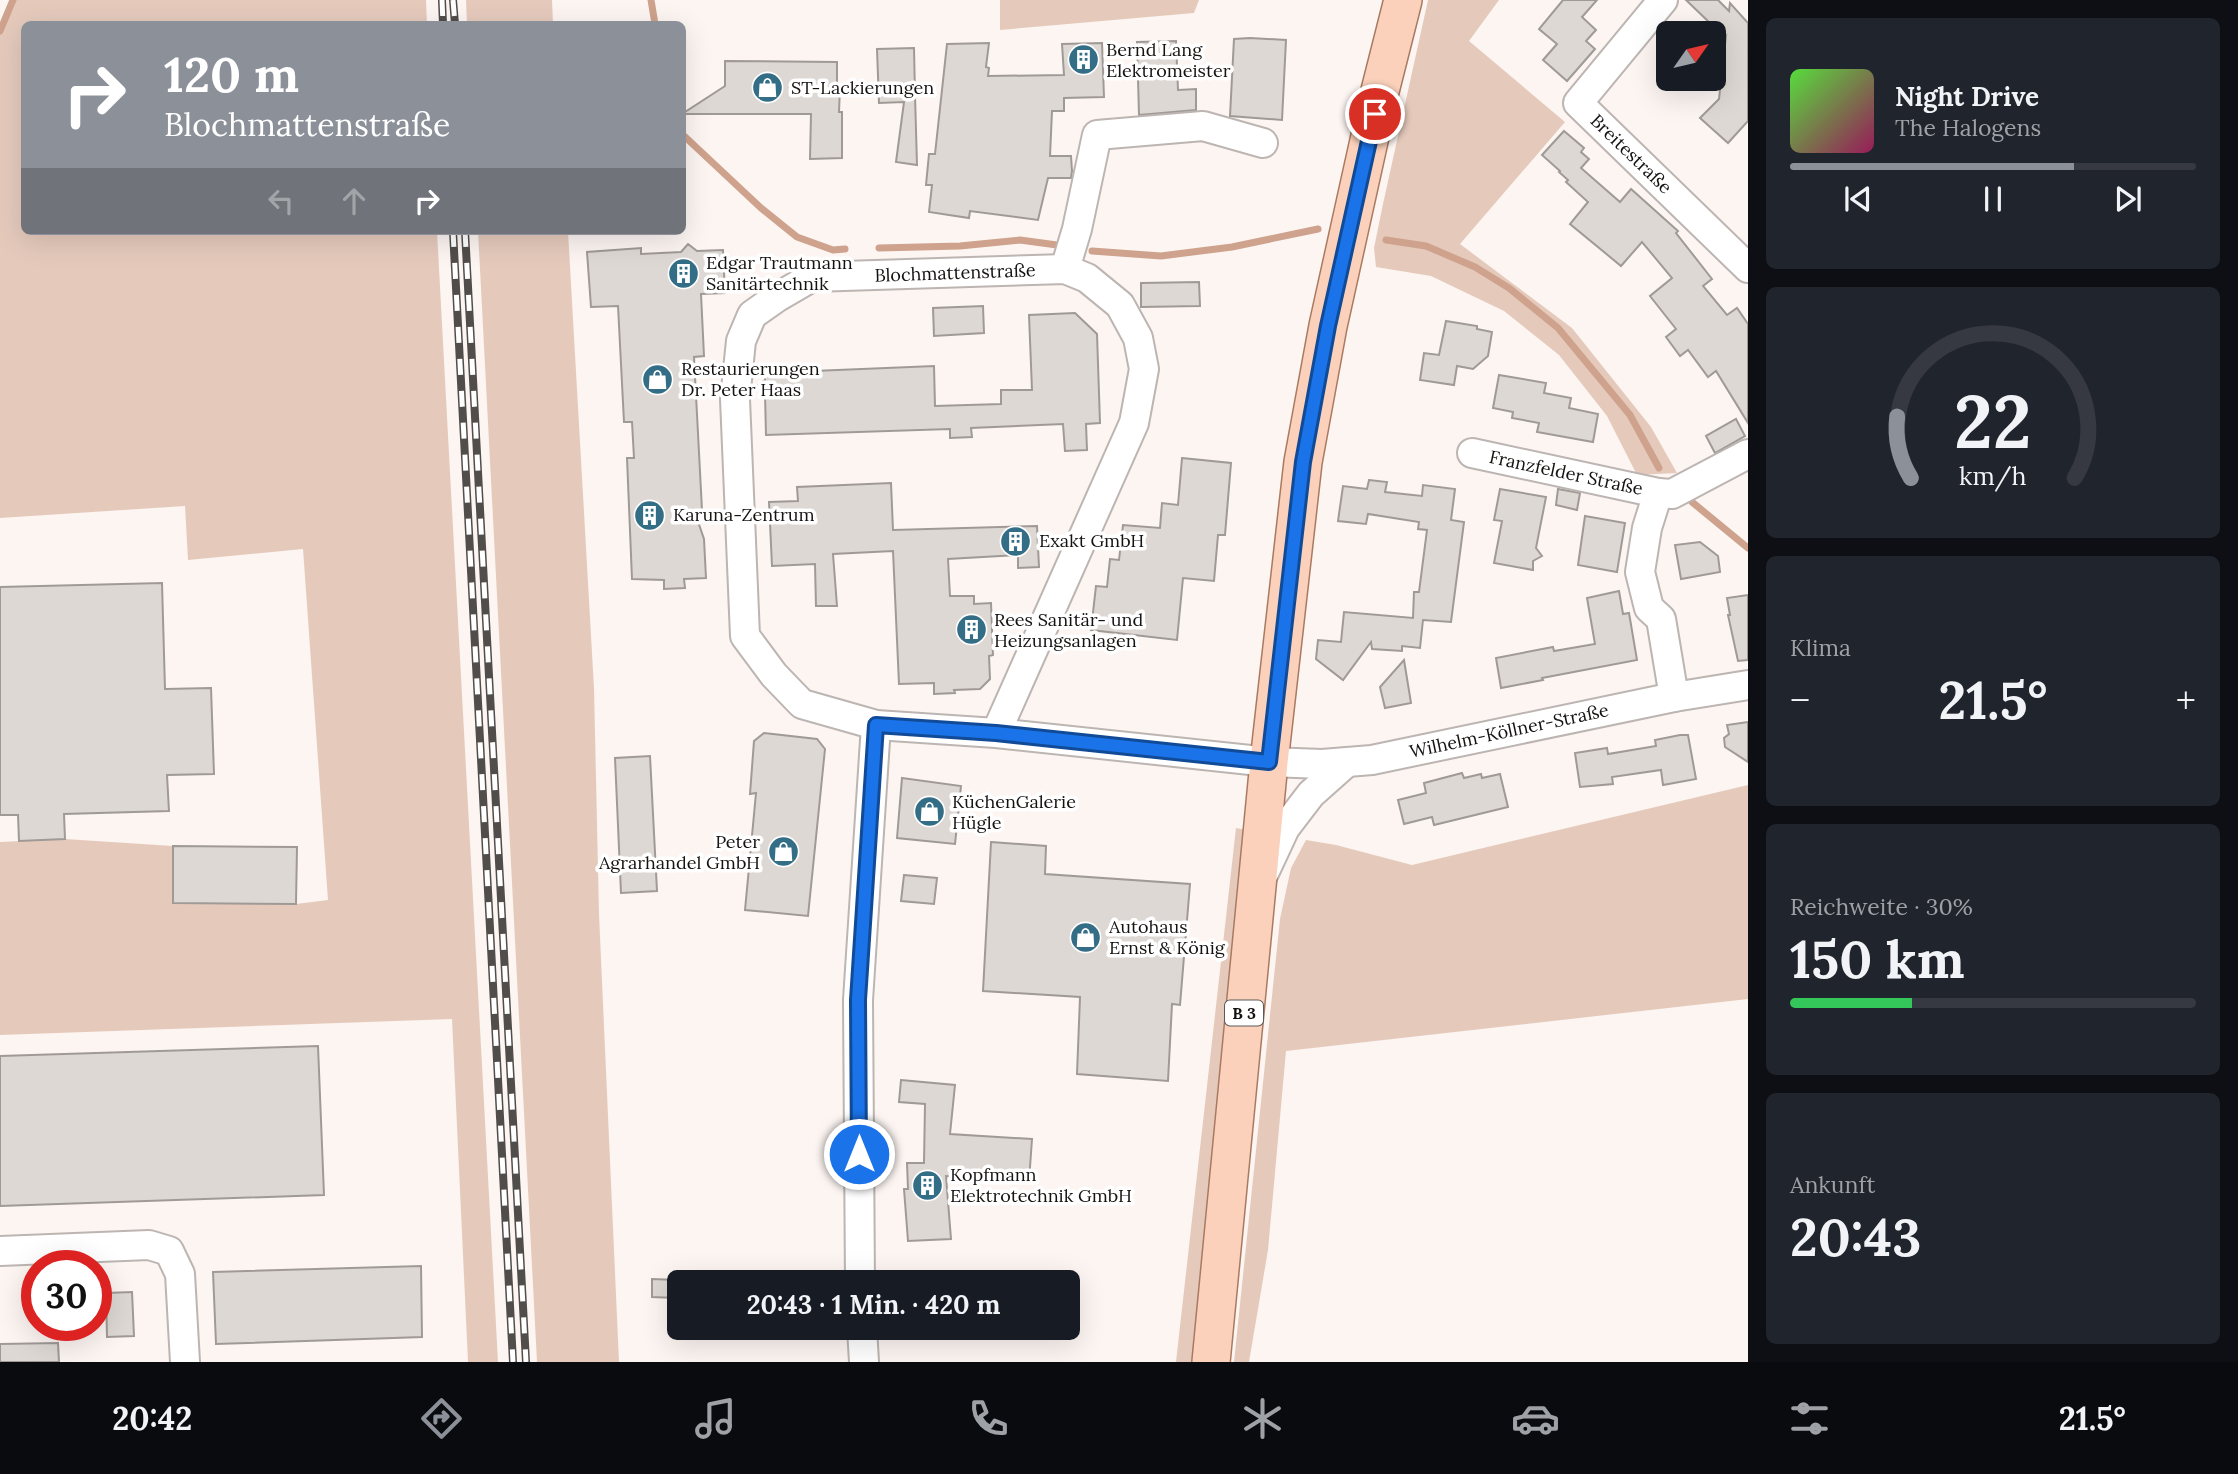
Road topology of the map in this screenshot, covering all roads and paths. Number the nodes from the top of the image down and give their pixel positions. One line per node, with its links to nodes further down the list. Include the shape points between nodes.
1 (1403, 0): 13 (main road, B 3, via 1316,386)
2 (1662, 0): 4 (street, Breitestraße, via 1578,103)
3 (1263, 143): 5 (street, via 1203,126 1097,135)
4 (1748, 268)
5 (1065, 270): 11 (street, Blochmattenstraße, via 812,277 752,316 741,341 735,399 746,636 802,704); 12 (street, Blochmattenstraße, via 1087,278 1120,305 1138,338 1144,369 1133,423)
6 (1472, 453): 8 (street, Franzfelder Straße)
7 (1748, 454): 8 (street, via 1672,494)
8 (1658, 493): 10 (street, Franzfelder Straße, via 1640,572 1650,608 1661,619)
9 (1748, 685): 10 (street, Wilhelm-Köllner-Straße)
10 (1674, 697): 14 (street, Wilhelm-Köllner-Straße)
11 (876, 725): 12 (street, Blochmattenstraße); 17 (street, via 858,1000)
12 (996, 733): 13 (street, Blochmattenstraße)
13 (1269, 762): 14 (street, Wilhelm-Köllner-Straße); 15 (main road, B 3)
14 (1346, 762): 15 (street, via 1311,794 1285,828)
15 (1256, 891): 21 (main road, B 3)
16 (0, 1251): 19 (street, via 149,1245 169,1251 180,1274)
17 (860, 1270)
18 (863, 1340): 20 (street)
19 (185, 1362)
20 (864, 1362)
21 (1211, 1362)

